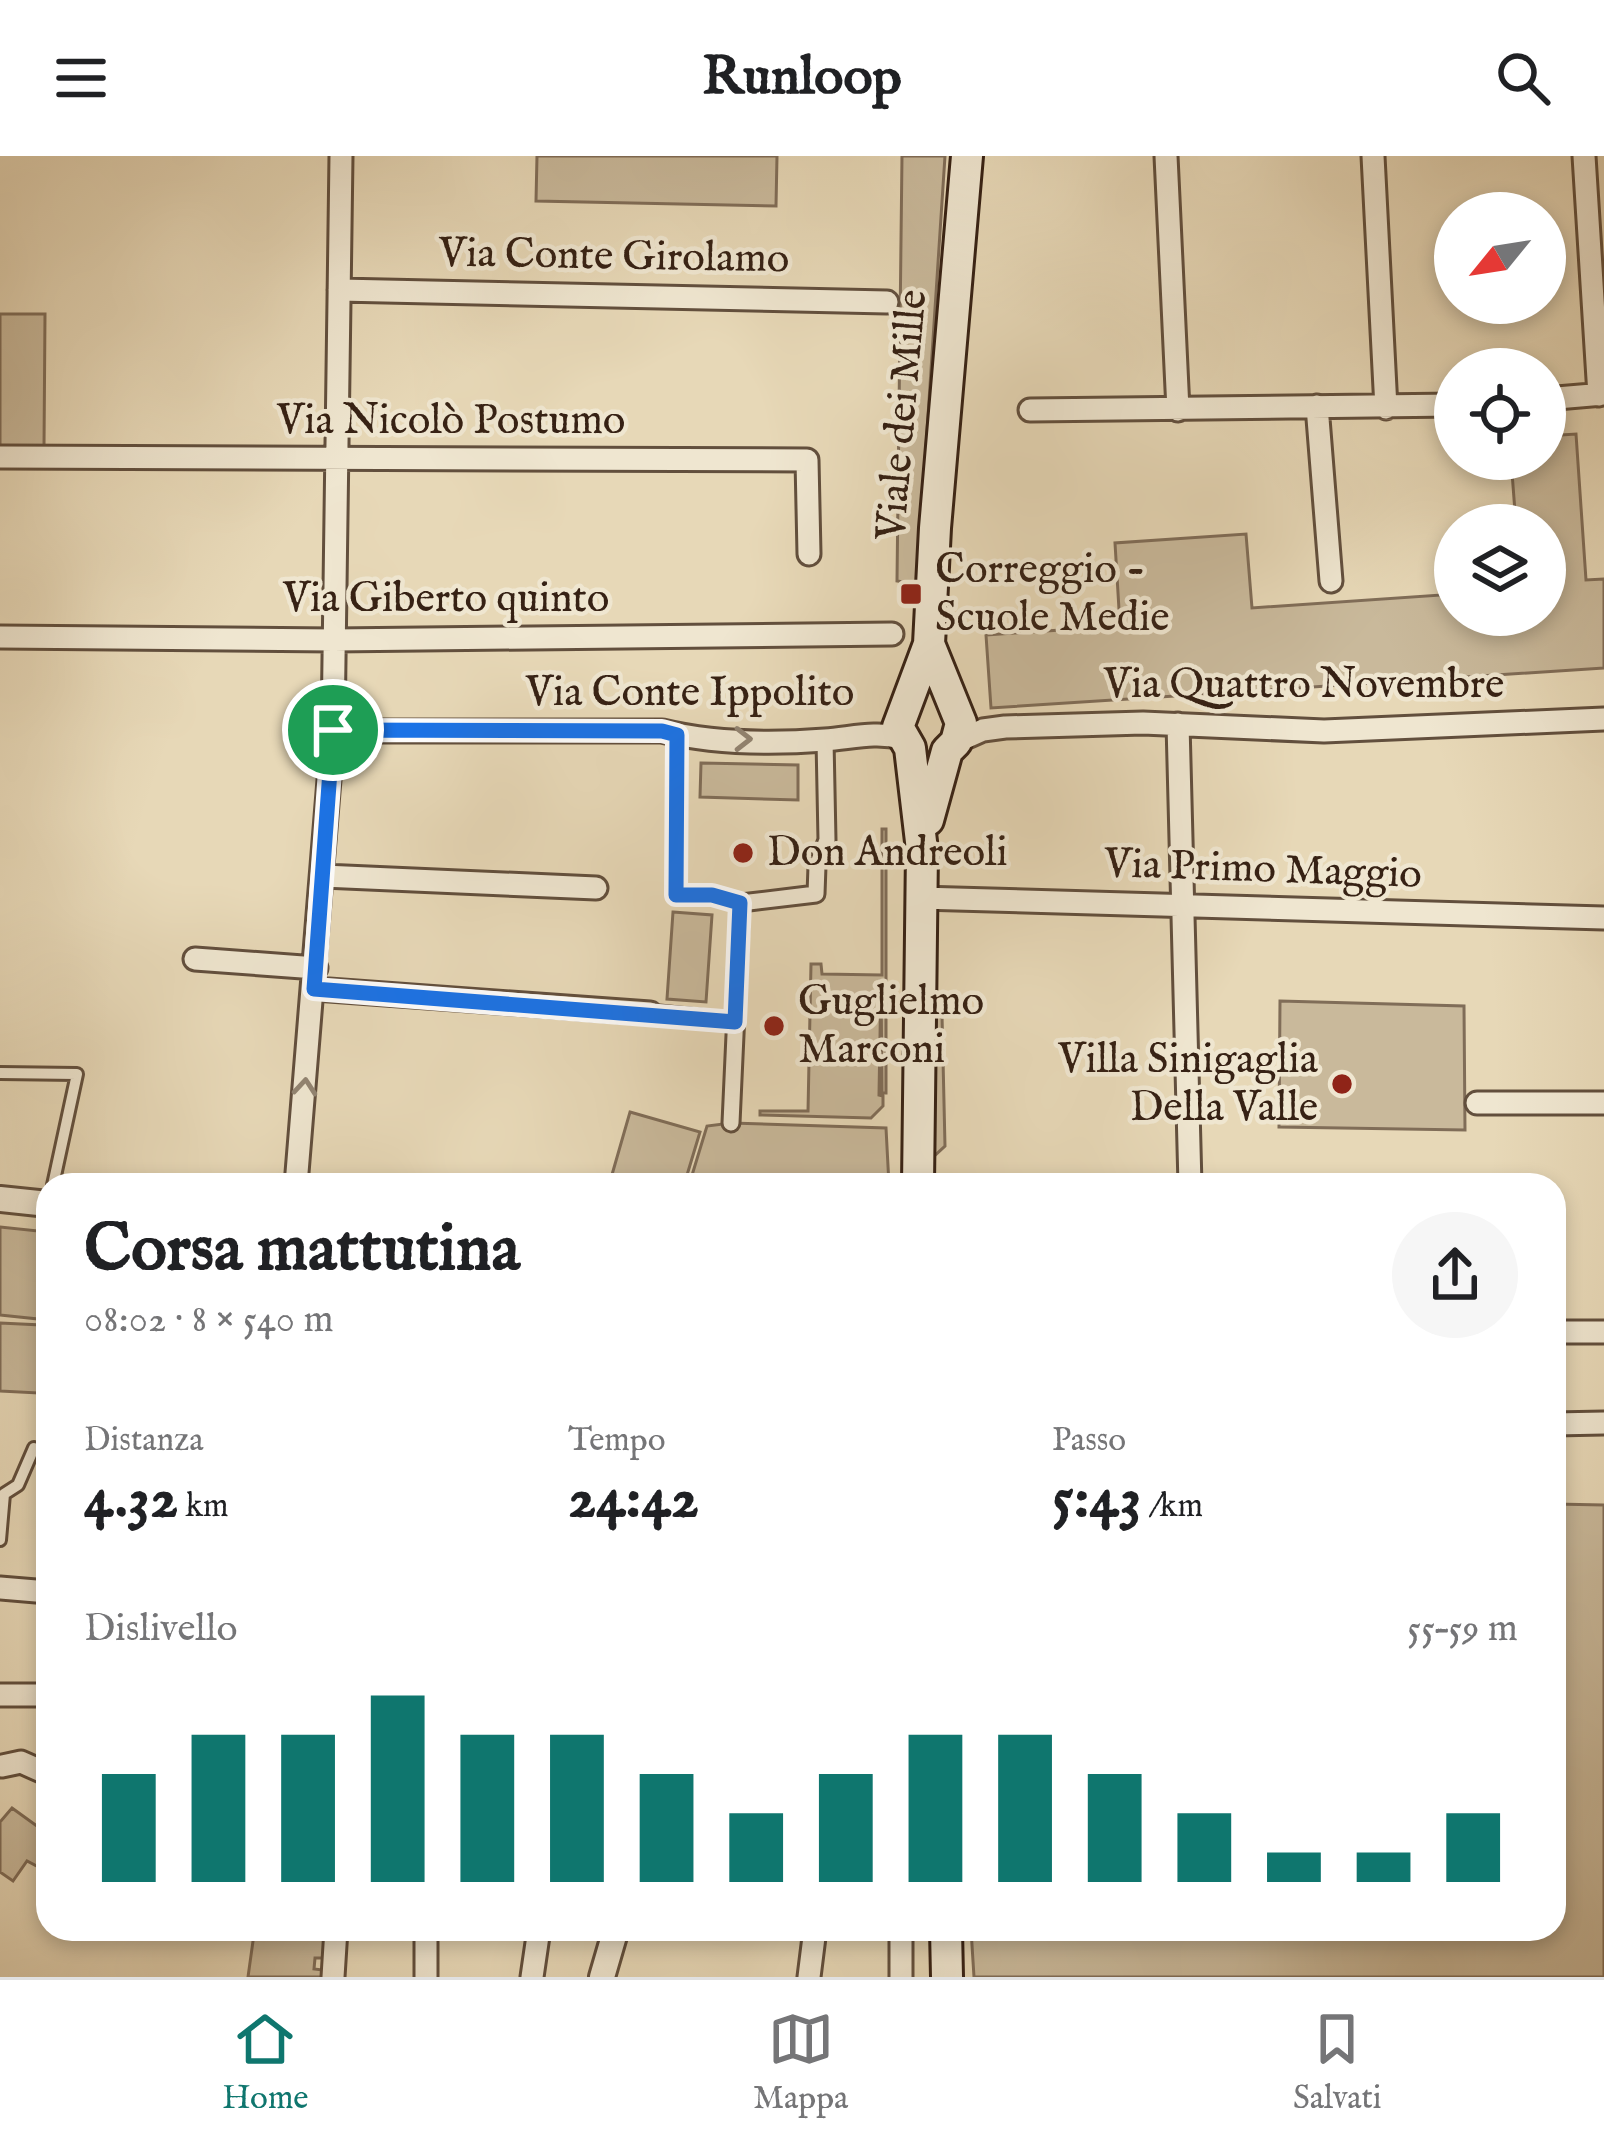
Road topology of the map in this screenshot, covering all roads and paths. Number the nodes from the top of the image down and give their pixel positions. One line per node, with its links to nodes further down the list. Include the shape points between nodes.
1 (341, 156): 6 (street)
2 (964, 156): 22 (main road, Viale dei Mille)
3 (1166, 156): 14 (street)
4 (1373, 156): 12 (street)
5 (1584, 156): 8 (street)
6 (339, 290): 7 (street, Via Conte Girolamo); 16 (street)
7 (887, 302)
8 (1602, 395): 9 (street)
9 (1566, 397)
10 (1317, 406): 12 (street); 14 (street); 18 (street)
11 (1434, 406): 12 (street)
12 (1386, 407)
13 (1030, 410): 14 (street)
14 (1178, 410)
15 (0, 457): 16 (street, Via Nicolò Postumo)
16 (337, 461): 17 (street, Via Nicolò Postumo, via 807,460); 21 (street)
17 (809, 554)
18 (1331, 581)
19 (892, 634): 21 (street, Via Giberto quinto)
20 (0, 638): 21 (street, Via Giberto quinto)
21 (334, 640): 27 (street)
22 (929, 644): 23 (main road, Viale dei Mille); 26 (main road, Viale dei Mille)
23 (908, 700): 26 (main road, via 928,692); 30 (main road, Viale dei Mille, via 899,717)
24 (1604, 719): 25 (street, Via Quattro Novembre, via 1324,731)
25 (1178, 724): 26 (street, Via Quattro Novembre); 36 (street)
26 (953, 726): 30 (main road, via 928,755); 31 (main road, Viale dei Mille)
27 (333, 730): 28 (street, Via Conte Ippolito); 32 (street)
28 (677, 735): 29 (street, Via Conte Ippolito, one-way to 29); 35 (street, via 676,895)
29 (825, 740): 30 (street, Via Conte Ippolito, via 874,734); 35 (street, via 826,840 816,894)
30 (906, 743): 31 (main road, Viale dei Mille)
31 (922, 850): 34 (main road, Viale dei Mille)
32 (323, 876): 33 (street); 39 (street)
33 (596, 888)
34 (920, 898): 36 (street, Via Primo Maggio); 48 (main road, Viale dei Mille)
35 (740, 903): 41 (street)
36 (1182, 908): 37 (street, Via Primo Maggio); 49 (street)
37 (1604, 918)
38 (195, 958): 39 (street)
39 (315, 979): 40 (street); 47 (street, one-way to 39)
40 (650, 1013): 41 (street)
41 (735, 1022): 45 (street)
42 (0, 1073): 46 (lane, via 76,1074)
43 (1477, 1103): 44 (street)
44 (1604, 1103)
45 (730, 1123)
46 (55, 1173)
47 (297, 1173)
48 (918, 1173)
49 (1190, 1173)
50 (0, 1199): 51 (street)
51 (36, 1203)
52 (1566, 1332): 53 (street)
53 (1604, 1332)
54 (1604, 1423): 55 (street)
55 (1566, 1424)
56 (34, 1448): 57 (lane, via 18,1485 4,1494)
57 (0, 1540)
58 (0, 1588): 59 (street)
59 (36, 1591)
60 (0, 1695): 61 (street)
61 (36, 1695)
62 (0, 1763): 63 (street)
63 (36, 1769)
64 (335, 1941): 71 (street)
65 (426, 1941): 72 (street)
66 (537, 1941): 73 (street)
67 (612, 1941): 74 (street)
68 (814, 1941): 75 (street)
69 (901, 1941): 76 (street)
70 (946, 1941): 77 (main road)
71 (332, 1977)
72 (426, 1977)
73 (532, 1977)
74 (602, 1977)
75 (809, 1977)
76 (902, 1977)
77 (947, 1977)

